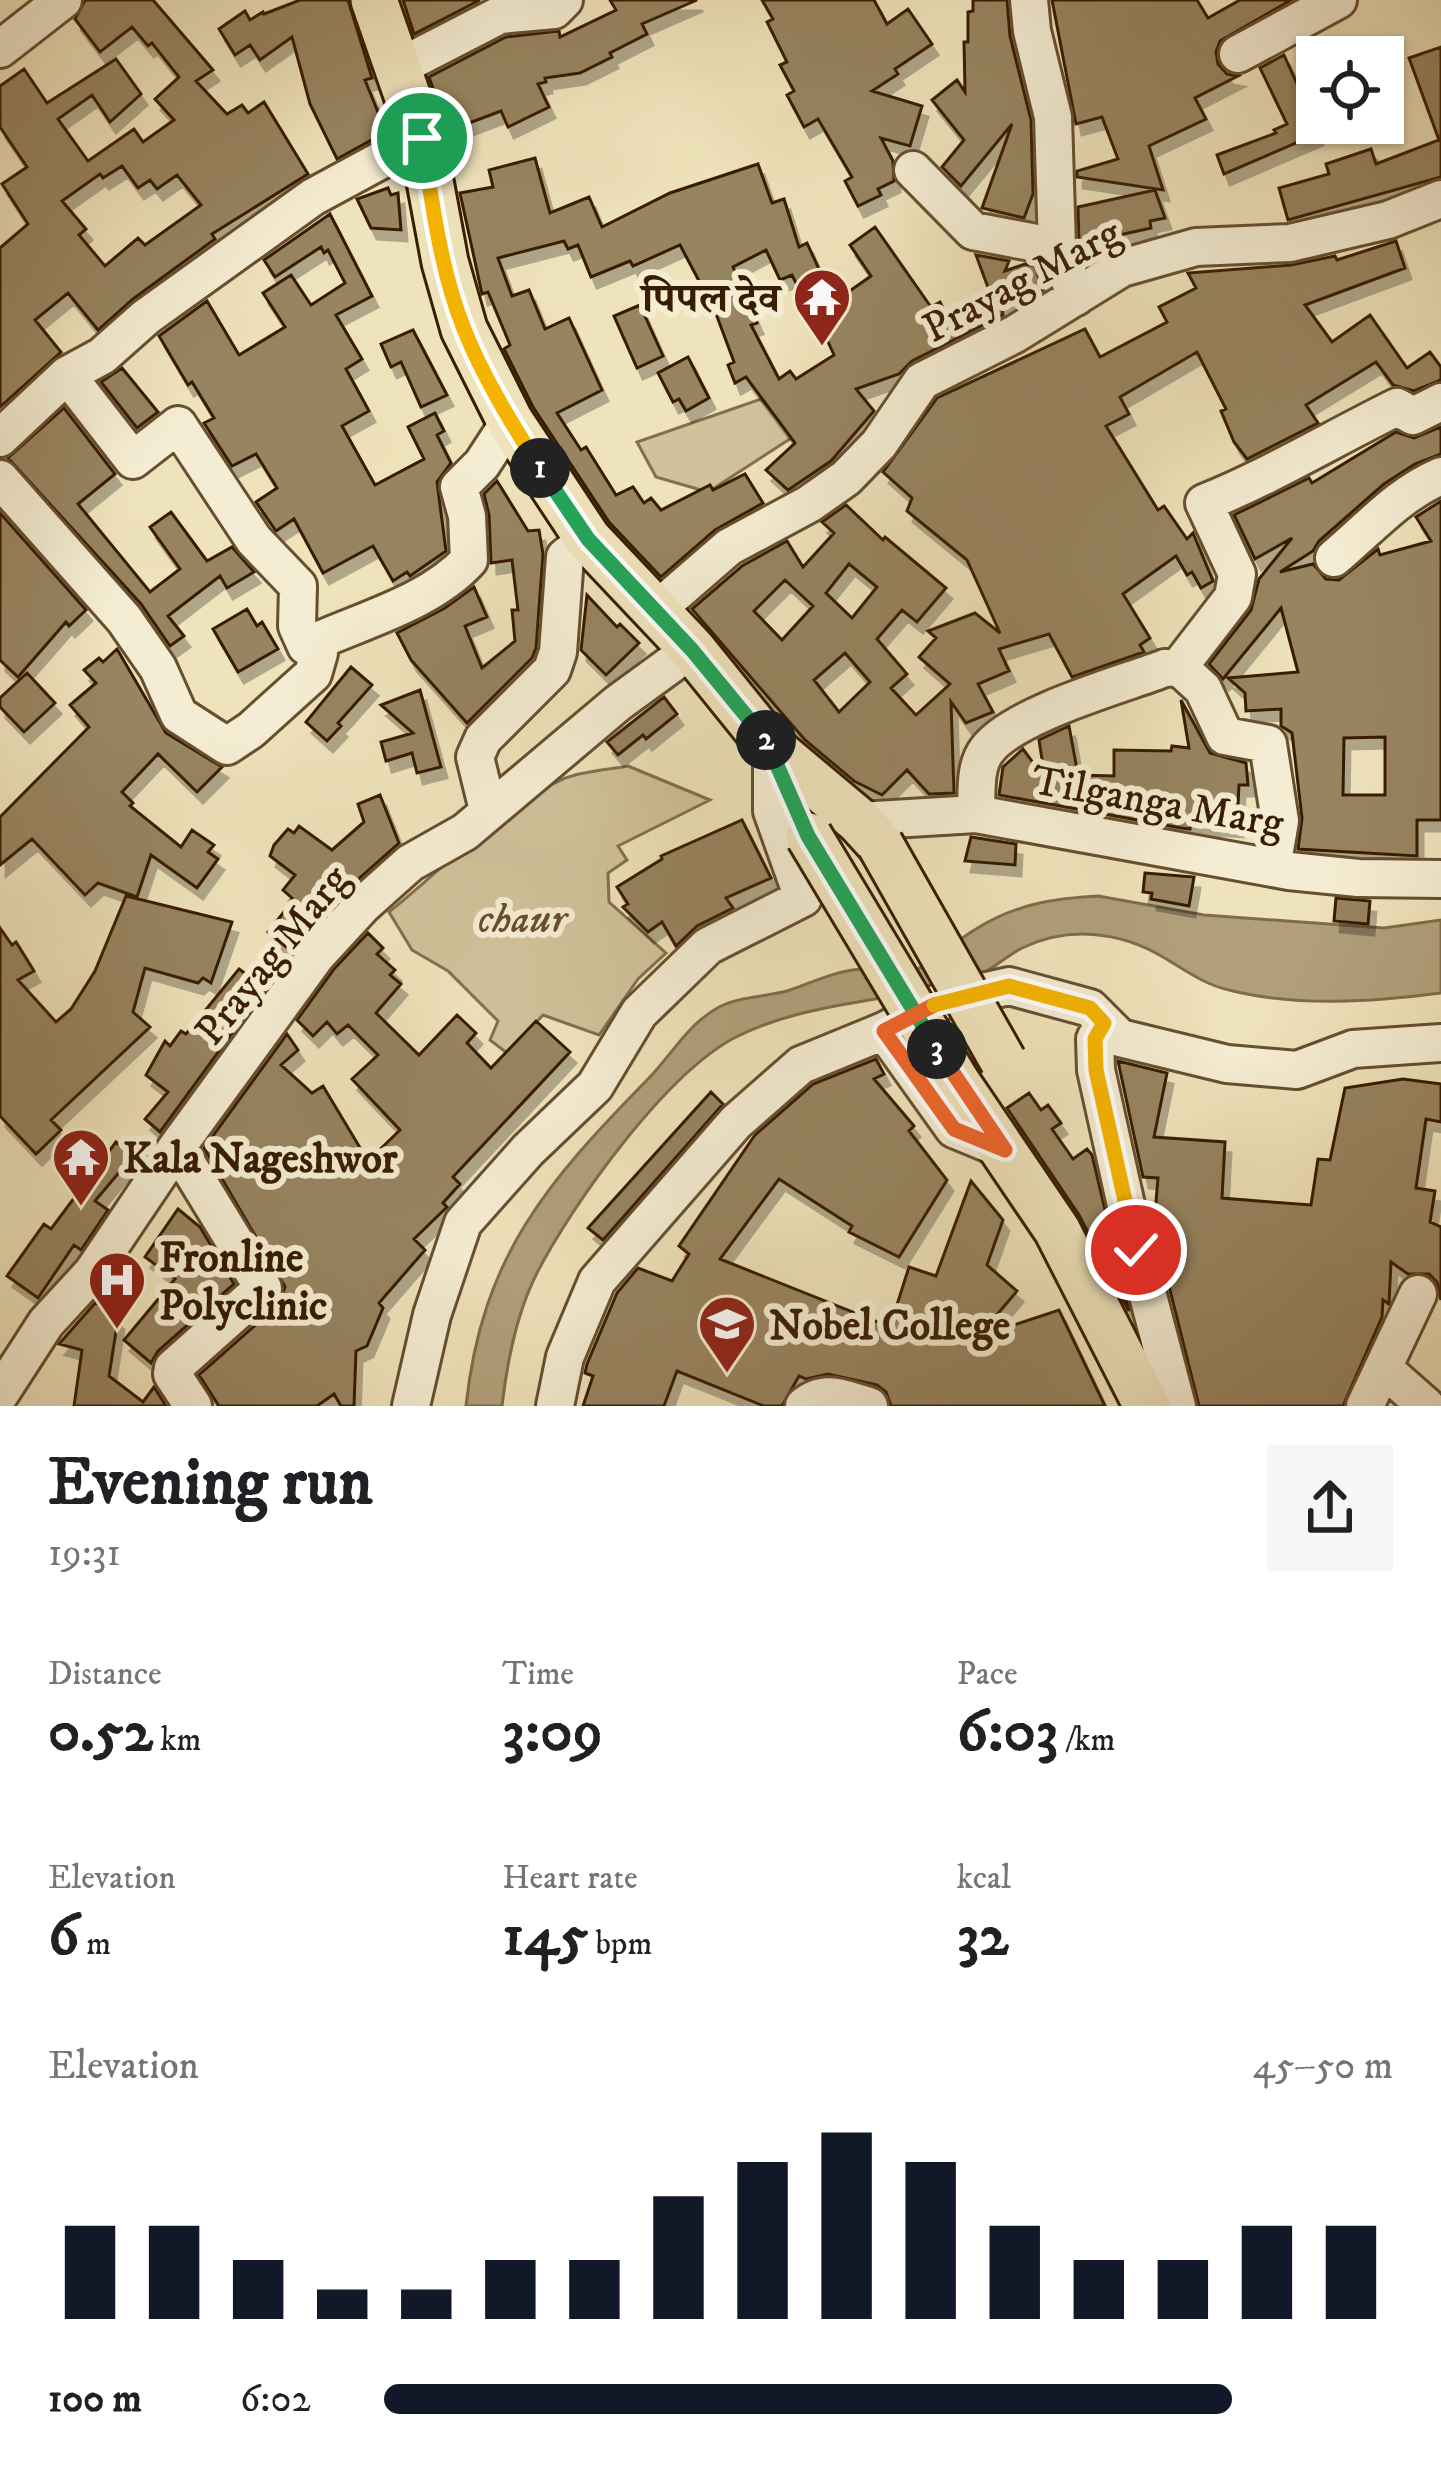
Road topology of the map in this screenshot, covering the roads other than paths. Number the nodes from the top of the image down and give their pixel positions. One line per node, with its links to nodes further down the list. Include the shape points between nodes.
1 (63, 0): 6 (street)
2 (374, 0): 8 (main road)
3 (564, 0): 8 (street, via 554,10 500,15)
4 (1029, 0): 12 (street, via 1053,117)
5 (1338, 0): 7 (street)
6 (0, 50)
7 (1238, 55)
8 (399, 67): 9 (main road)
9 (422, 138): 14 (street, via 313,197); 16 (main road, via 464,329)
10 (913, 170): 12 (street, via 974,231)
11 (1441, 199): 13 (street, Prayag Marg, via 1290,242 1196,247 1122,268)
12 (1057, 248): 13 (street)
13 (1076, 297): 22 (street, Prayag Marg, via 922,381 847,478 729,547)
14 (67, 375): 17 (street); 23 (street, via 133,460 178,425 254,539 298,586 297,626)
15 (1441, 402): 25 (street, via 1413,416 1397,407 1204,503 1237,574 1233,597)
16 (510, 421): 20 (main road); 23 (street, via 459,487 469,560 418,596)
17 (0, 438)
18 (1441, 476): 21 (street, via 1392,504)
19 (0, 479): 23 (street, via 124,620 179,715 226,746 313,674 320,653)
20 (588, 539): 22 (main road); 27 (street, via 565,557 553,670 483,740 476,757)
21 (1334, 558)
22 (654, 612): 24 (main road)
23 (306, 646)
24 (692, 650): 26 (main road); 27 (street, Prayag Marg)
25 (1178, 667): 28 (street, via 1024,721 988,747); 30 (street, via 1203,689 1226,736 1268,744 1280,821)
26 (772, 748): 29 (main road); 36 (main road, bridge, via 808,836); 42 (street, via 772,812 803,898 694,959 639,1013 595,1086 463,1223)
27 (488, 810): 35 (street, Prayag Marg, via 363,904)
28 (976, 814): 29 (street, Tilganga Marg); 30 (street, Tilganga Marg)
29 (870, 832): 36 (main road, bridge, via 1003,1061)
30 (1272, 868): 31 (street, Tilganga Marg)
31 (1441, 879)
32 (1104, 1023): 33 (street, via 1090,1008 1009,986 942,1001); 34 (street, via 1120,1038 1205,1059 1297,1070 1353,1049); 47 (street, via 1095,1039 1096,1070)
33 (884, 1031): 36 (street, via 954,1129); 43 (street, via 801,1064 736,1122 639,1231 597,1281 565,1357)
34 (1441, 1043)
35 (177, 1147): 39 (street, Prayag Marg); 41 (street, via 263,1288 173,1368)
36 (1005, 1150): 46 (main road, via 1057,1230)
37 (1418, 1294): 38 (street)
38 (1383, 1367): 48 (street); 49 (street)
39 (1, 1393): 40 (street)
40 (14, 1406)
41 (194, 1406)
42 (411, 1406)
43 (556, 1406)
44 (804, 1406): 45 (street, via 829,1394)
45 (868, 1406)
46 (1147, 1406)
47 (1177, 1406)
48 (1365, 1406)
49 (1426, 1406)

